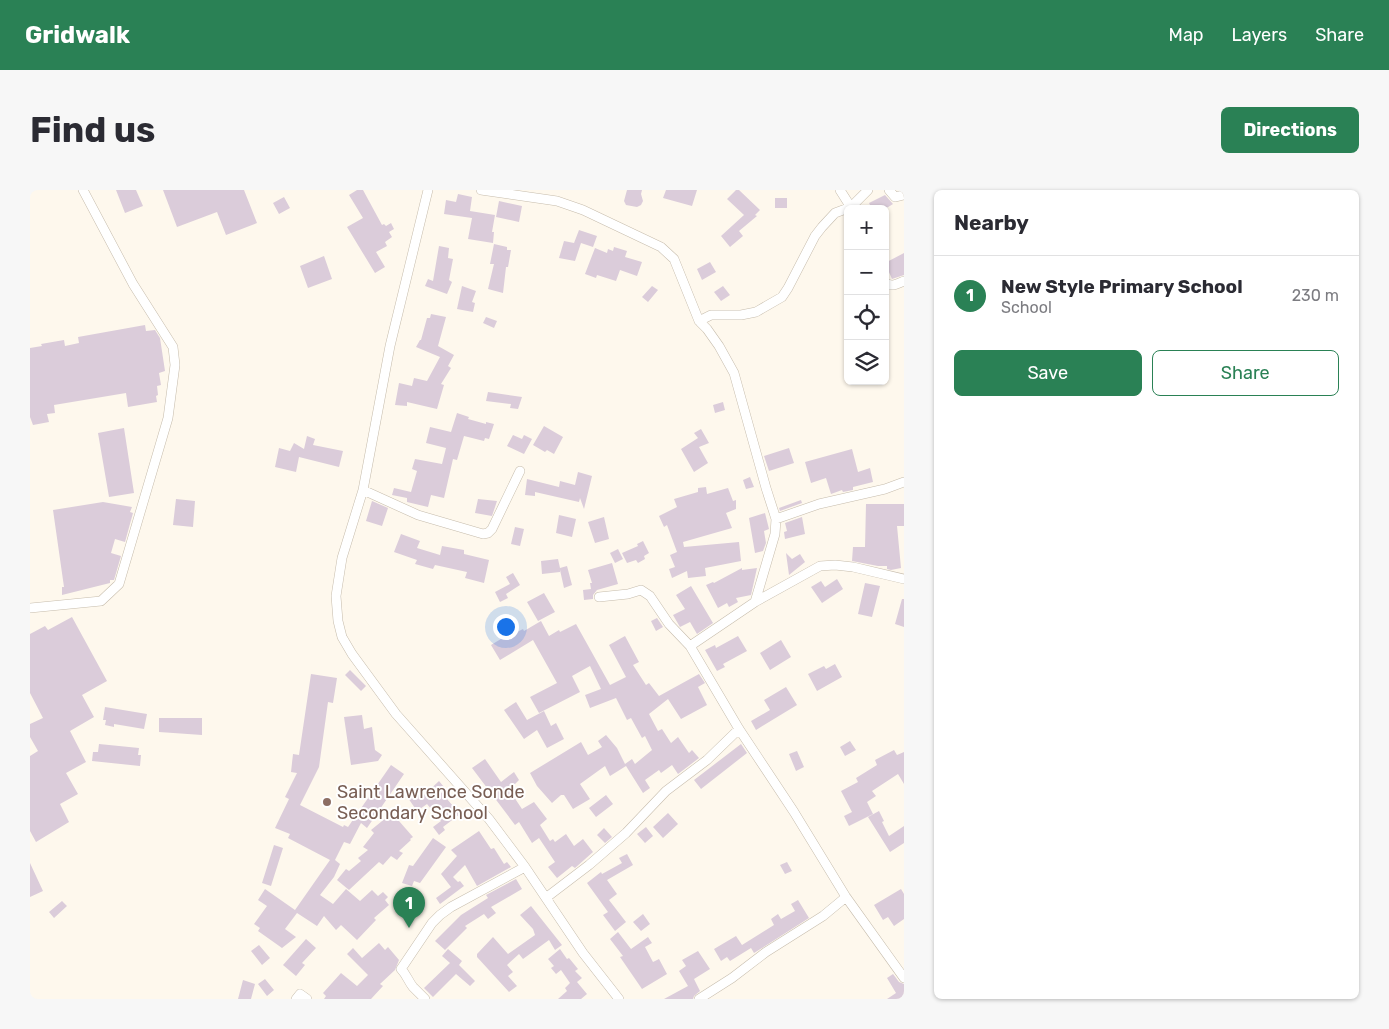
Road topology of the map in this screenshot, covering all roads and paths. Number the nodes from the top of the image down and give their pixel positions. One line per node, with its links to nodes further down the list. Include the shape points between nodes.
1 (83, 190): 21 (street, via 134,284 174,347 175,365 169,409 119,584 101,601)
2 (428, 190): 16 (street, via 390,346)
3 (481, 190): 13 (street, via 557,201 666,250 674,259)
4 (840, 190): 8 (street)
5 (868, 190): 9 (street)
6 (889, 190): 7 (street, via 895,197)
7 (904, 195)
8 (849, 205)
9 (854, 205)
10 (844, 210): 13 (street, via 835,213 815,236 782,297 756,312 711,315)
11 (904, 281): 12 (street)
12 (889, 285)
13 (699, 321): 17 (street, via 715,340 734,373)
14 (520, 471): 16 (street, via 492,529 483,534 418,515)
15 (904, 482): 17 (street)
16 (363, 490): 24 (street, via 342,558 336,596 342,637 396,714 489,819)
17 (776, 518): 20 (street, via 776,534)
18 (904, 579): 20 (street, via 853,567 820,566)
19 (599, 597): 22 (street, via 641,590 646,592)
20 (755, 602): 22 (street)
21 (30, 608)
22 (690, 646): 23 (street)
23 (739, 729): 25 (street, via 666,791 626,833); 26 (street)
24 (525, 866): 25 (street); 30 (street, via 451,907 432,923 401,970)
25 (547, 897): 31 (street)
26 (846, 897): 27 (street); 32 (street)
27 (904, 978)
28 (296, 999): 29 (street, via 300,994)
29 (306, 999)
30 (426, 999)
31 (619, 999)
32 (699, 999)

